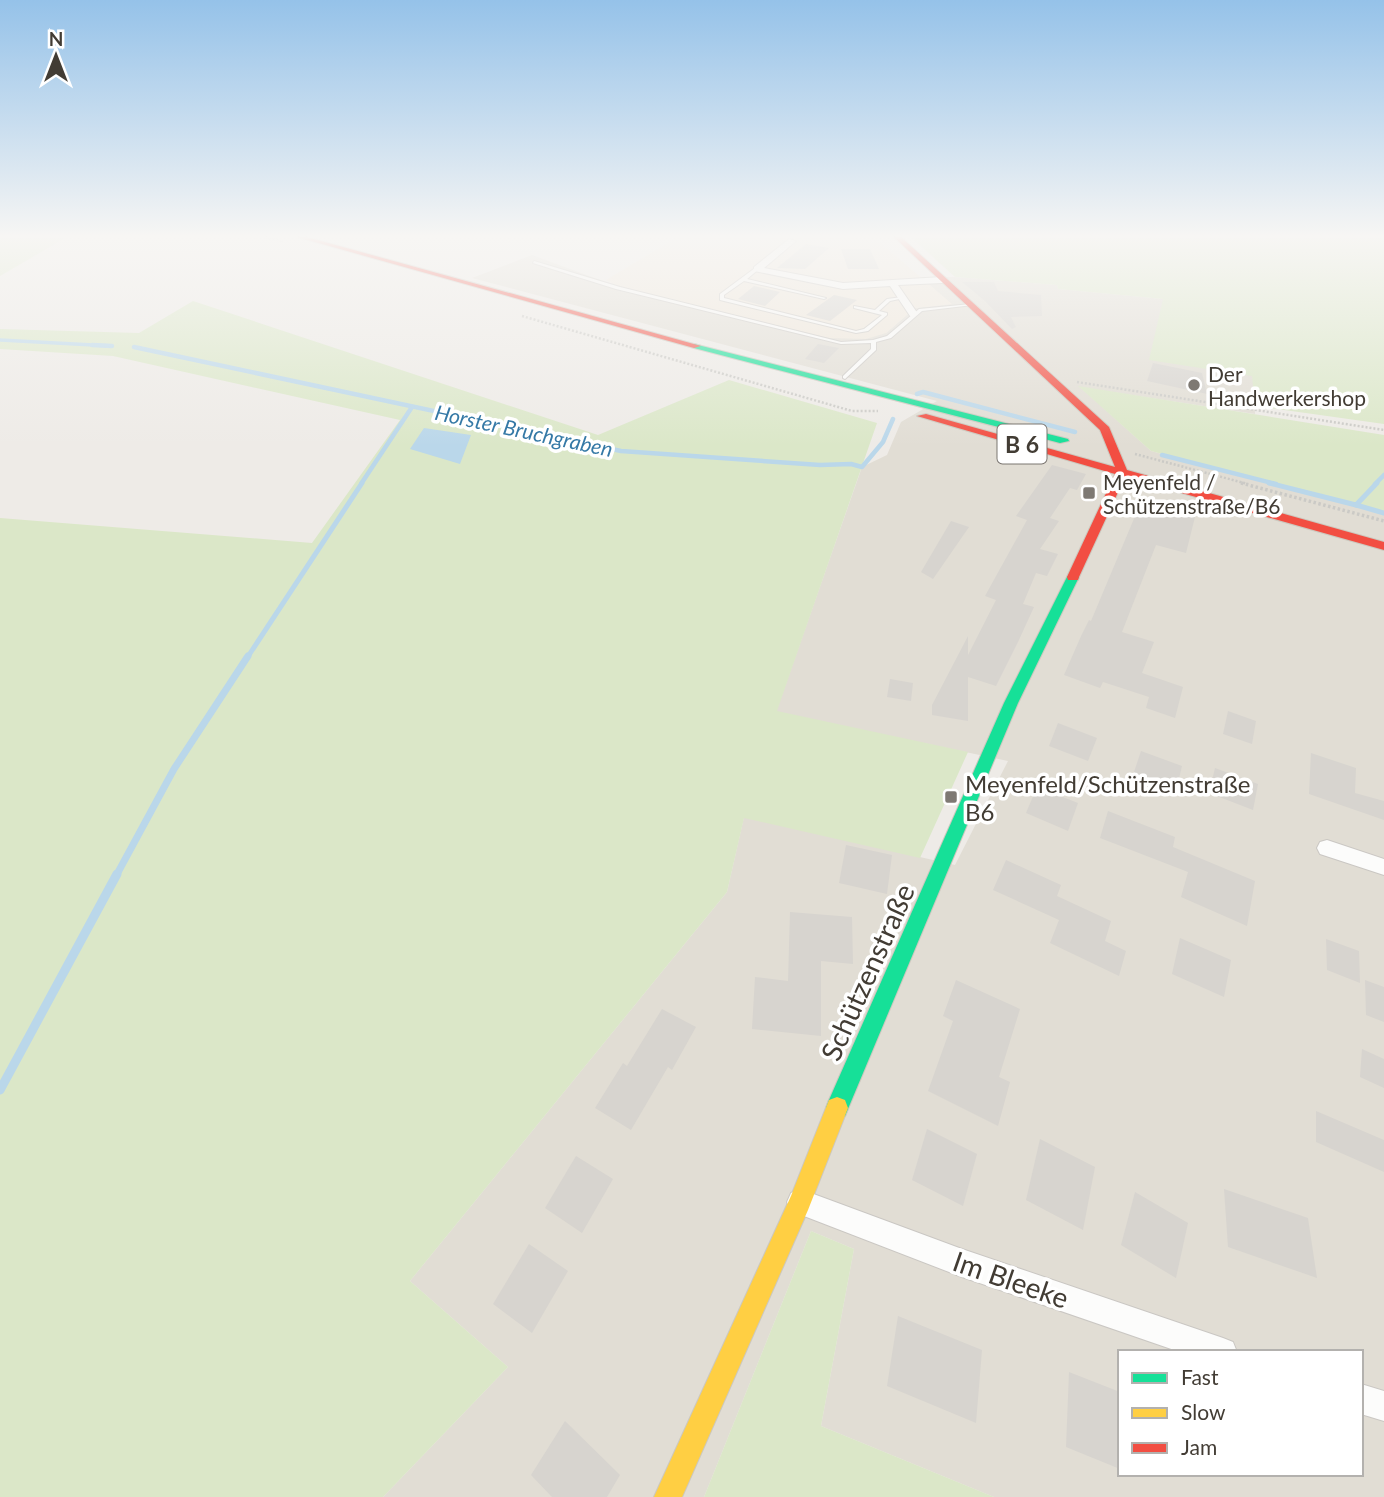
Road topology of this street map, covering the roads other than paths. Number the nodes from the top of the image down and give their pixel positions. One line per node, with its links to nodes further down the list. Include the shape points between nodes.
1 (525, 307): 15 (main road, B 6)
2 (554, 307): 14 (main road, B 6)
3 (693, 307): 12 (lane, via 841,343)
4 (754, 307): 10 (lane, via 856,332 866,330 885,314)
5 (856, 307): 10 (lane)
6 (882, 307): 10 (lane)
7 (908, 307): 11 (street)
8 (952, 307): 11 (lane)
9 (973, 307): 14 (main road, via 1105,429)
10 (876, 312)
11 (913, 314): 12 (lane, via 888,337)
12 (873, 341): 13 (lane, via 874,349)
13 (845, 377)
14 (1116, 455): 15 (main road); 16 (main road, B 6)
15 (1122, 471): 17 (main road, B 6); 20 (main road, Schützenstraße, via 1011,703)
16 (1379, 526)
17 (1384, 545)
18 (1327, 848): 19 (street)
19 (1384, 867)
20 (800, 1202): 21 (street, Im Bleeke); 24 (main road, Schützenstraße)
21 (1217, 1350)
22 (1363, 1399): 23 (street)
23 (1384, 1406)
24 (668, 1497)

